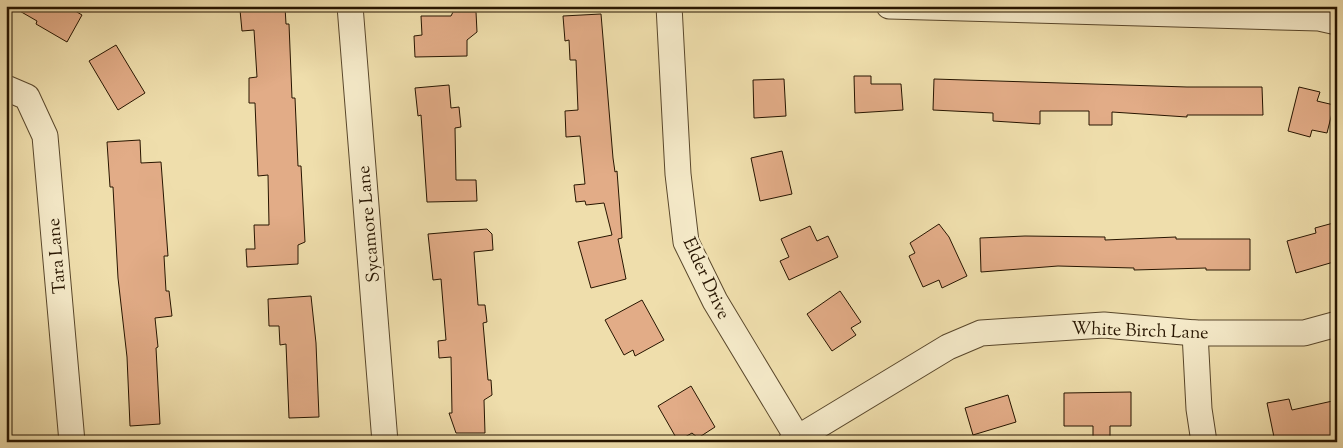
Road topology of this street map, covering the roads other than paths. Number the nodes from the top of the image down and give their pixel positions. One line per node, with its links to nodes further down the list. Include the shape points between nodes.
1 (350, 6): 10 (street, Sycamore Lane)
2 (669, 6): 8 (street, Elder Drive, via 678,174 686,242 715,301)
3 (889, 6): 4 (street, via 1318,18)
4 (1337, 22)
5 (6, 88): 9 (street, Tara Lane, via 27,97 45,136)
6 (1337, 324): 7 (street, White Birch Lane, via 1304,333)
7 (1195, 333): 8 (street, White Birch Lane, via 1104,325 981,333 948,347); 11 (street)
8 (796, 440)
9 (72, 442)
10 (385, 442)
11 (1204, 442)

